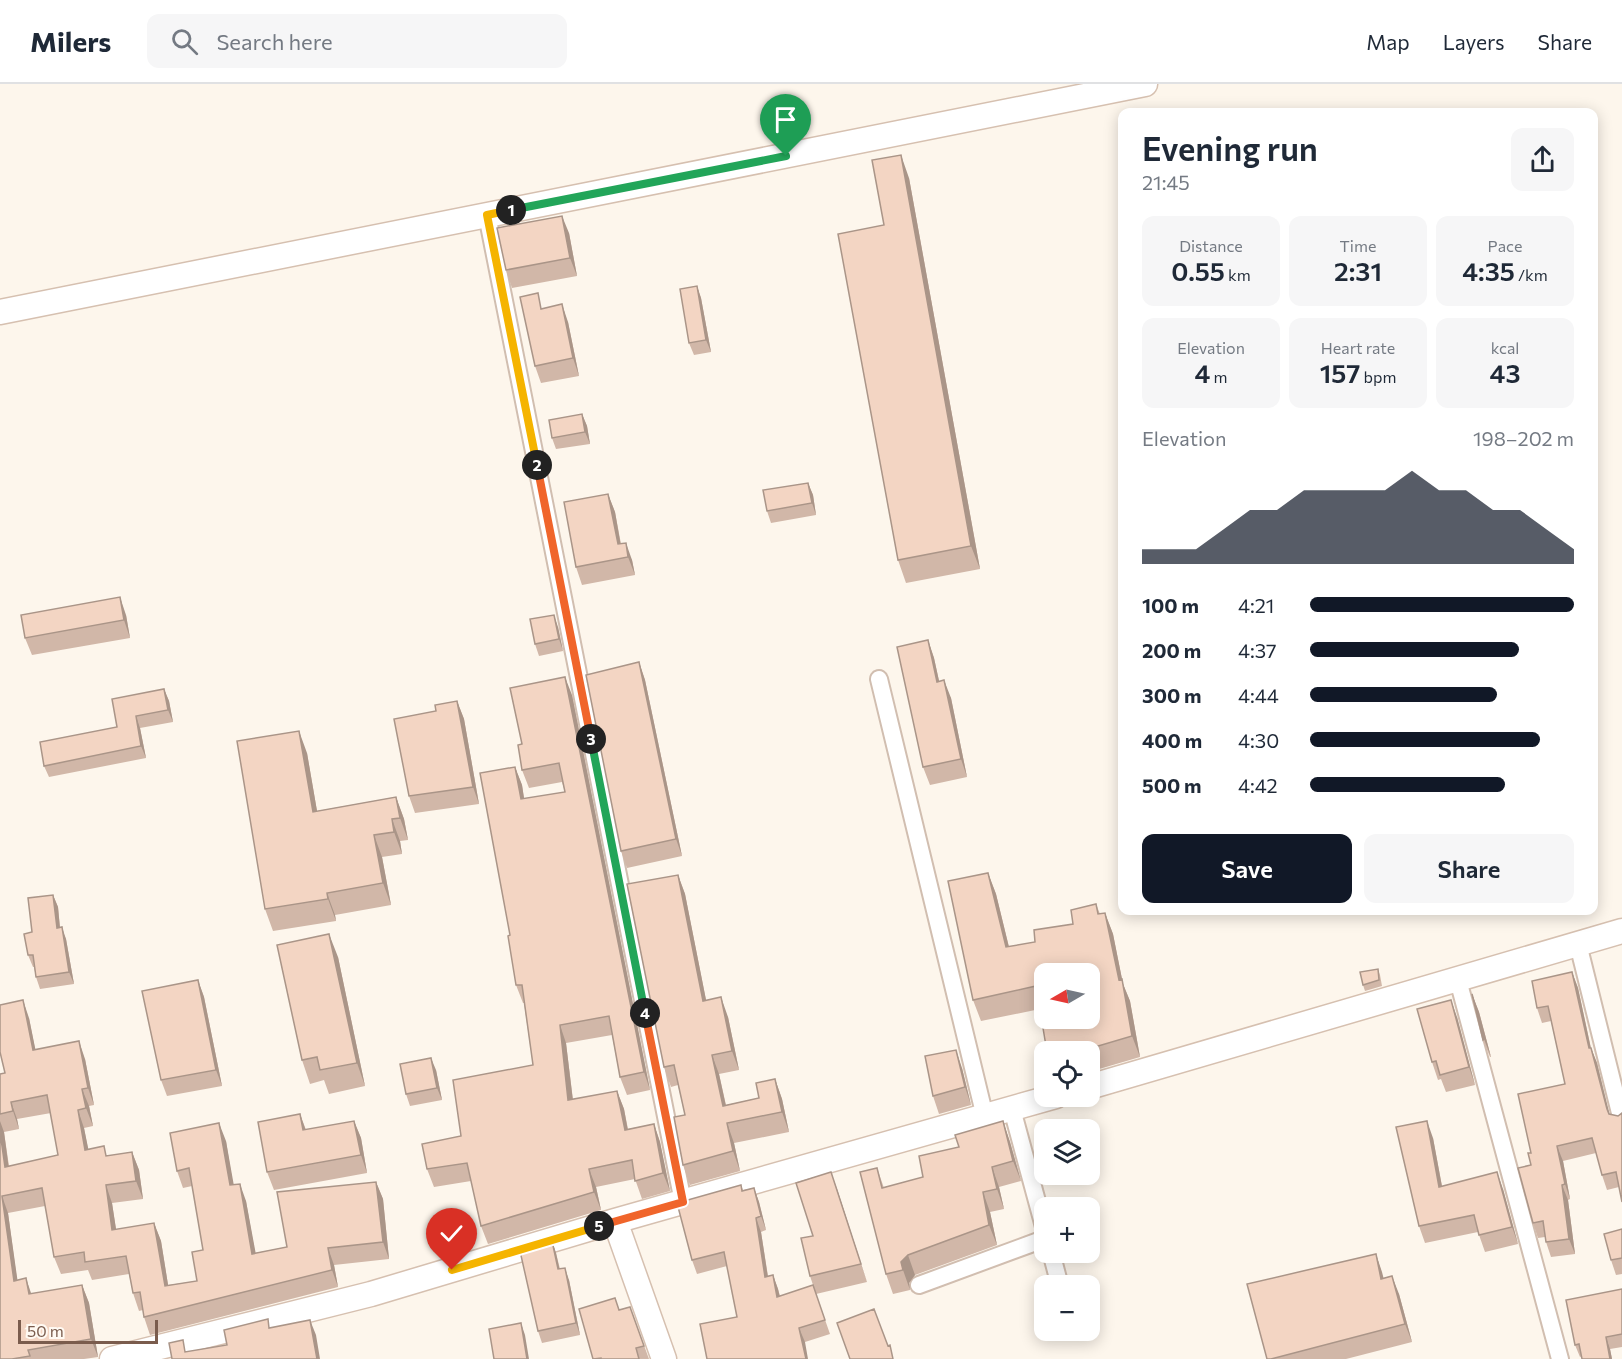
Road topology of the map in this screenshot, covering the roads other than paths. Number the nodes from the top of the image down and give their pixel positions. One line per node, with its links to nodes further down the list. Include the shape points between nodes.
1 (1145, 84): 2 (main road)
2 (487, 215): 3 (main road); 14 (street)
3 (0, 312)
4 (879, 679): 11 (street)
5 (1622, 931): 6 (main road)
6 (1578, 944): 7 (main road); 12 (street)
7 (1458, 980): 8 (main road); 20 (street)
8 (1100, 1084)
9 (1034, 1102): 10 (main road)
10 (1012, 1109): 11 (main road); 13 (street)
11 (985, 1117): 14 (main road)
12 (1622, 1121)
13 (1036, 1197)
14 (683, 1202): 15 (main road)
15 (615, 1221): 18 (main road, via 371,1294); 19 (main road)
16 (1034, 1243): 17 (street)
17 (919, 1285)
18 (112, 1359)
19 (664, 1359)
20 (1560, 1359)

